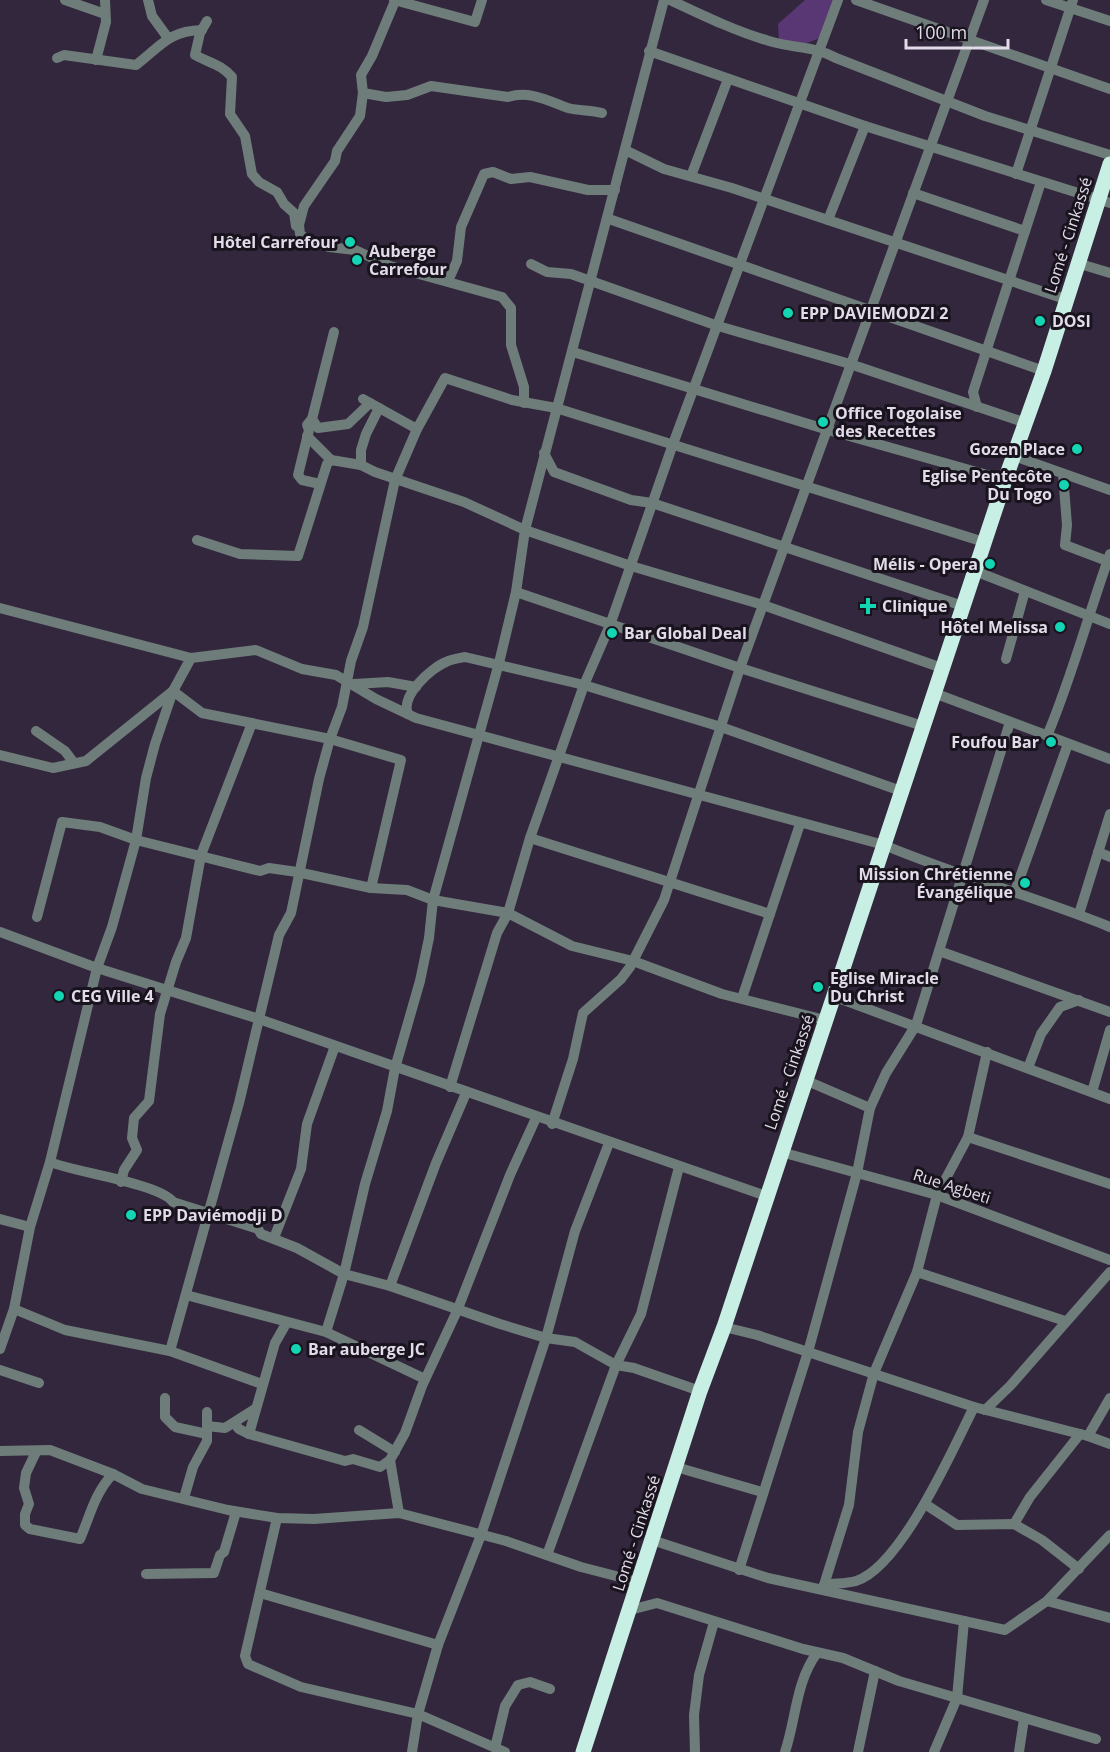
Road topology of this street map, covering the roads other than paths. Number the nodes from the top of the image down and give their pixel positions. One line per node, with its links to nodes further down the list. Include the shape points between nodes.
1 (65, 0): 13 (street)
2 (105, 0): 13 (street)
3 (148, 0): 15 (street, via 152,16)
4 (482, 0): 11 (street, via 475,22)
5 (663, 0): 18 (street)
6 (670, 0): 17 (street, via 765,40 788,47)
7 (838, 0): 17 (street)
8 (856, 0): 16 (street)
9 (984, 0): 16 (street)
10 (1046, 0): 12 (street)
11 (395, 1): 24 (street, via 361,75)
12 (1071, 5): 14 (street); 21 (street)
13 (105, 14): 20 (street)
14 (1110, 21)
15 (168, 38): 20 (street, via 136,65); 44 (street, via 205,26 195,55 218,63 232,77 230,114 245,135 249,168 259,182 278,192 294,213)
16 (970, 39): 21 (street); 25 (street)
17 (818, 48): 25 (street); 26 (street)
18 (649, 51): 22 (street); 31 (street)
19 (57, 58): 20 (street, via 64,55)
20 (96, 60)
21 (1050, 70): 23 (street); 29 (street)
22 (728, 79): 26 (street); 35 (street)
23 (1110, 89)
24 (363, 93): 27 (street, via 386,97 408,95 431,86 448,87 508,97 536,96 568,108); 44 (street, via 360,116 304,206)
25 (946, 102): 29 (street); 30 (street)
26 (801, 103): 28 (street); 39 (street)
27 (602, 113)
28 (865, 126): 30 (street); 42 (street)
29 (1031, 130): 32 (street); 34 (street)
30 (930, 147): 34 (street); 38 (street)
31 (625, 150): 35 (street, via 664,169); 37 (street)
32 (1110, 155)
33 (1110, 165): 40 (highway, Lomé - Cinkassé)
34 (1016, 174): 36 (street)
35 (691, 176): 39 (street)
36 (1041, 182): 40 (street); 43 (street)
37 (615, 190): 41 (street); 51 (street, via 588,190 530,177 511,179 493,172 484,174 461,227 457,261)
38 (913, 193): 43 (street); 45 (street)
39 (763, 199): 42 (street); 48 (street)
40 (1104, 201): 46 (highway, Lomé - Cinkassé)
41 (609, 219): 48 (street); 52 (street)
42 (828, 220): 45 (street)
43 (1024, 231): 50 (street)
44 (300, 234): 51 (street, via 329,247 355,250 390,266)
45 (894, 243): 50 (street); 54 (street)
46 (1077, 263): 49 (street); 53 (highway, Lomé - Cinkassé)
47 (531, 264): 52 (street)
48 (741, 266): 54 (street); 55 (street)
49 (1110, 273)
50 (1008, 280): 53 (street); 57 (street)
51 (448, 281): 62 (street, via 502,297 509,303 511,345 524,387)
52 (591, 283): 55 (street); 58 (street)
53 (1065, 299): 60 (highway, Lomé - Cinkassé)
54 (870, 309): 57 (street); 59 (street)
55 (718, 326): 59 (street); 61 (street)
56 (334, 332): 67 (street)
57 (987, 349): 60 (street); 64 (street, via 973,392)
58 (573, 352): 61 (street); 65 (street)
59 (850, 364): 64 (street); 69 (street)
60 (1044, 370): 66 (highway, Lomé - Cinkassé)
61 (694, 387): 69 (street); 70 (street)
62 (524, 403): 65 (street); 68 (street, via 445,378)
63 (370, 404): 67 (street, via 348,424); 68 (street); 74 (street)
64 (976, 407): 66 (street)
65 (556, 408): 70 (street); 71 (street)
66 (1026, 423): 72 (highway, Lomé - Cinkassé)
67 (312, 428): 73 (street); 80 (street, via 298,475 302,480)
68 (417, 429): 78 (street)
69 (828, 430): 79 (street); 81 (street)
70 (673, 444): 81 (street); 83 (street)
71 (544, 453): 75 (street); 77 (street)
72 (1014, 456): 76 (street); 79 (highway, Lomé - Cinkassé)
73 (331, 460): 74 (street); 80 (street)
74 (361, 465): 78 (street)
75 (554, 472): 77 (street); 83 (street, via 631,500)
76 (1063, 474): 82 (street); 88 (street, via 1065,545)
77 (538, 479): 84 (street)
78 (395, 480): 84 (street, via 464,502); 104 (street)
79 (1005, 480): 86 (highway, Lomé - Cinkassé)
80 (321, 484): 85 (street, via 298,556 240,554)
81 (806, 485): 86 (street); 87 (street)
82 (1110, 490)
83 (652, 503): 87 (street); 89 (street)
84 (525, 530): 89 (street); 92 (street)
85 (197, 540)
86 (984, 542): 90 (highway, Lomé - Cinkassé)
87 (784, 547): 93 (street); 94 (street)
88 (1109, 559): 96 (street)
89 (631, 566): 93 (street); 98 (street)
90 (975, 571): 91 (street); 94 (highway, Lomé - Cinkassé)
91 (1025, 591): 96 (street); 100 (street)
92 (516, 592): 98 (street); 101 (street)
93 (762, 605): 102 (street); 103 (street)
94 (963, 606): 103 (highway, Lomé - Cinkassé)
95 (0, 608): 99 (street)
96 (1088, 616): 97 (street); 116 (street, via 1070,683)
97 (1110, 624)
98 (610, 625): 102 (street); 105 (street)
99 (191, 658): 104 (street, via 256,650 302,669); 107 (street)
100 (1006, 659)
101 (499, 663): 105 (street); 106 (street, via 465,657 445,662); 115 (street)
102 (740, 668): 112 (street); 113 (street)
103 (942, 668): 108 (highway, Lomé - Cinkassé)
104 (351, 682): 106 (street); 109 (street); 117 (street)
105 (584, 685): 113 (street); 120 (street)
106 (416, 687): 109 (street, via 408,702)
107 (173, 691): 110 (street, via 202,712); 122 (street, via 99,753); 128 (street, via 146,778)
108 (934, 693): 111 (street); 112 (highway, Lomé - Cinkassé)
109 (408, 714): 115 (street)
110 (252, 723): 117 (street); 131 (street)
111 (1010, 723): 116 (street); 134 (street)
112 (923, 726): 123 (highway, Lomé - Cinkassé)
113 (721, 727): 123 (street); 124 (street)
114 (36, 731): 122 (street, via 60,747)
115 (480, 736): 120 (street); 138 (street)
116 (1047, 736): 118 (street)
117 (330, 739): 133 (street); 136 (street, via 401,760)
118 (1068, 744): 121 (street); 137 (street)
119 (0, 755): 122 (street, via 53,768)
120 (557, 756): 124 (street); 127 (street)
121 (1110, 759)
122 (74, 763)
123 (902, 791): 129 (highway, Lomé - Cinkassé)
124 (696, 796): 126 (street); 135 (street)
125 (1110, 814): 130 (street)
126 (800, 824): 129 (street); 140 (street)
127 (530, 837): 135 (street); 139 (street)
128 (136, 840): 131 (street); 142 (street, via 100,827 62,822); 147 (street)
129 (884, 845): 134 (street); 149 (highway, Lomé - Cinkassé)
130 (1098, 852): 132 (street); 141 (street)
131 (201, 855): 133 (street, via 260,871 269,868); 148 (street, via 186,938)
132 (1110, 857)
133 (297, 872): 136 (street); 153 (street, via 291,913 279,935)
134 (961, 874): 137 (street); 145 (street)
135 (670, 881): 140 (street); 146 (street)
136 (371, 888): 138 (street, via 407,890)
137 (1015, 891): 141 (street)
138 (433, 900): 139 (street); 159 (street, via 420,981)
139 (508, 913): 146 (street, via 572,946); 162 (street, via 497,933)
140 (770, 914): 150 (street)
141 (1079, 914): 143 (street)
142 (37, 917)
143 (1110, 927)
144 (0, 932): 147 (street)
145 (939, 951): 151 (street); 155 (street)
146 (633, 961): 150 (street); 168 (street, via 621,979 584,1013)
147 (97, 968): 148 (street); 172 (street)
148 (168, 990): 153 (street); 175 (street, via 160,1014 149,1101 134,1118 132,1138 137,1150)
149 (833, 996): 154 (highway, Lomé - Cinkassé); 155 (street)
150 (742, 998): 154 (street)
151 (1079, 1000): 152 (street); 160 (street, via 1060,1007 1041,1034)
152 (1110, 1012)
153 (259, 1019): 157 (street); 179 (street)
154 (825, 1020): 161 (highway, Lomé - Cinkassé)
155 (916, 1025): 158 (street); 166 (street)
156 (1110, 1030): 163 (street)
157 (335, 1046): 159 (street); 182 (street, via 307,1124 301,1169)
158 (987, 1052): 160 (street); 169 (street)
159 (394, 1068): 162 (street); 186 (street, via 387,1111)
160 (1028, 1068): 163 (street)
161 (805, 1080): 166 (street); 171 (highway, Lomé - Cinkassé)
162 (450, 1087): 164 (street)
163 (1092, 1092): 165 (street)
164 (466, 1093): 167 (street); 187 (street)
165 (1110, 1099)
166 (870, 1108): 174 (street)
167 (536, 1118): 168 (street); 190 (street)
168 (552, 1124): 170 (street)
169 (968, 1137): 176 (street); 177 (street)
170 (609, 1143): 173 (street); 195 (street, via 575,1231)
171 (781, 1152): 174 (street, Rue Agbeti); 178 (highway, Lomé - Cinkassé)
172 (50, 1162): 175 (street); 181 (street)
173 (679, 1167): 178 (street); 199 (street, via 641,1314)
174 (857, 1173): 177 (street, Rue Agbeti); 198 (street)
175 (121, 1182): 179 (street, via 163,1192 173,1202)
176 (1110, 1184)
177 (937, 1195): 183 (street, Rue Agbeti); 184 (street)
178 (766, 1196): 193 (highway, Lomé - Cinkassé)
179 (209, 1214): 182 (street); 188 (street)
180 (0, 1219): 181 (street)
181 (30, 1227): 189 (street)
182 (274, 1238): 186 (street)
183 (1110, 1260)
184 (917, 1272): 192 (street); 201 (street)
185 (1110, 1272): 192 (street)
186 (344, 1274): 187 (street); 194 (street)
187 (390, 1286): 190 (street)
188 (186, 1295): 191 (street); 197 (street)
189 (14, 1309): 196 (street); 197 (street, via 65,1330)
190 (457, 1311): 195 (street); 202 (street)
191 (286, 1322): 194 (street); 204 (street)
192 (1065, 1322): 210 (street)
193 (724, 1326): 198 (street); 205 (highway, Lomé - Cinkassé)
194 (326, 1332): 202 (street)
195 (546, 1338): 199 (street, via 575,1342); 230 (street)
196 (0, 1349)
197 (170, 1351): 204 (street)
198 (808, 1352): 201 (street); 223 (street)
199 (616, 1365): 205 (street); 233 (street)
200 (0, 1371): 203 (street)
201 (874, 1373): 208 (street); 238 (street, via 858,1432 849,1505)
202 (425, 1379): 220 (street)
203 (39, 1383)
204 (262, 1384): 209 (street)
205 (700, 1391): 221 (highway, Lomé - Cinkassé)
206 (165, 1398): 213 (street, via 165,1417 175,1427)
207 (1110, 1398): 216 (street)
208 (974, 1407): 210 (street); 225 (street)
209 (255, 1409): 212 (street); 215 (street)
210 (985, 1410): 216 (street)
211 (207, 1412): 213 (street)
212 (234, 1423): 213 (street); 215 (street)
213 (207, 1430): 224 (street, via 207,1441 193,1467)
214 (359, 1430): 220 (street)
215 (249, 1434): 220 (street, via 380,1467)
216 (1084, 1435): 217 (street); 229 (street, via 1030,1497)
217 (1110, 1444)
218 (0, 1451): 219 (street)
219 (36, 1452): 222 (street, via 50,1450); 222 (street, via 24,1488 29,1503 25,1525 30,1529 80,1539 94,1499)
220 (392, 1456): 227 (street)
221 (676, 1467): 223 (street); 232 (highway, Lomé - Cinkassé)
222 (113, 1474): 224 (street, via 142,1489)
223 (762, 1492): 235 (street)
224 (184, 1498): 226 (street)
225 (925, 1504): 229 (street, via 957,1525); 238 (street, via 873,1572 855,1581)
226 (236, 1512): 228 (street); 236 (street, via 214,1573)
227 (399, 1513): 228 (street); 230 (street)
228 (278, 1518): 239 (street)
229 (1014, 1524): 234 (street)
230 (482, 1534): 233 (street); 245 (street)
231 (1110, 1535): 234 (street)
232 (652, 1540): 235 (street); 237 (highway, Lomé - Cinkassé)
233 (547, 1555): 237 (street)
234 (1079, 1569): 240 (street)
235 (739, 1570): 238 (street)
236 (146, 1574)
237 (639, 1581): 241 (highway, Lomé - Cinkassé)
238 (823, 1587): 243 (street)
239 (260, 1593): 245 (street); 250 (street, via 244,1656 248,1664 300,1687)
240 (1047, 1601): 242 (street); 243 (street, via 1005,1630)
241 (630, 1610): 244 (street, via 657,1604); 254 (highway, Lomé - Cinkassé)
242 (1110, 1618)
243 (964, 1621): 249 (street)
244 (714, 1622): 246 (street); 256 (street, via 699,1675)
245 (438, 1645): 250 (street)
246 (817, 1653): 247 (street); 257 (street, via 806,1668)
247 (875, 1671): 249 (street); 258 (street)
248 (550, 1689): 253 (street, via 530,1682 518,1685 505,1706)
249 (957, 1698): 251 (street); 259 (street)
250 (418, 1714): 253 (street); 255 (street)
251 (1024, 1719): 252 (street); 260 (street)
252 (1096, 1739)
253 (494, 1749)
254 (585, 1751)
255 (412, 1752)
256 (694, 1752)
257 (784, 1752)
258 (858, 1752)
259 (934, 1752)
260 (1019, 1752)

